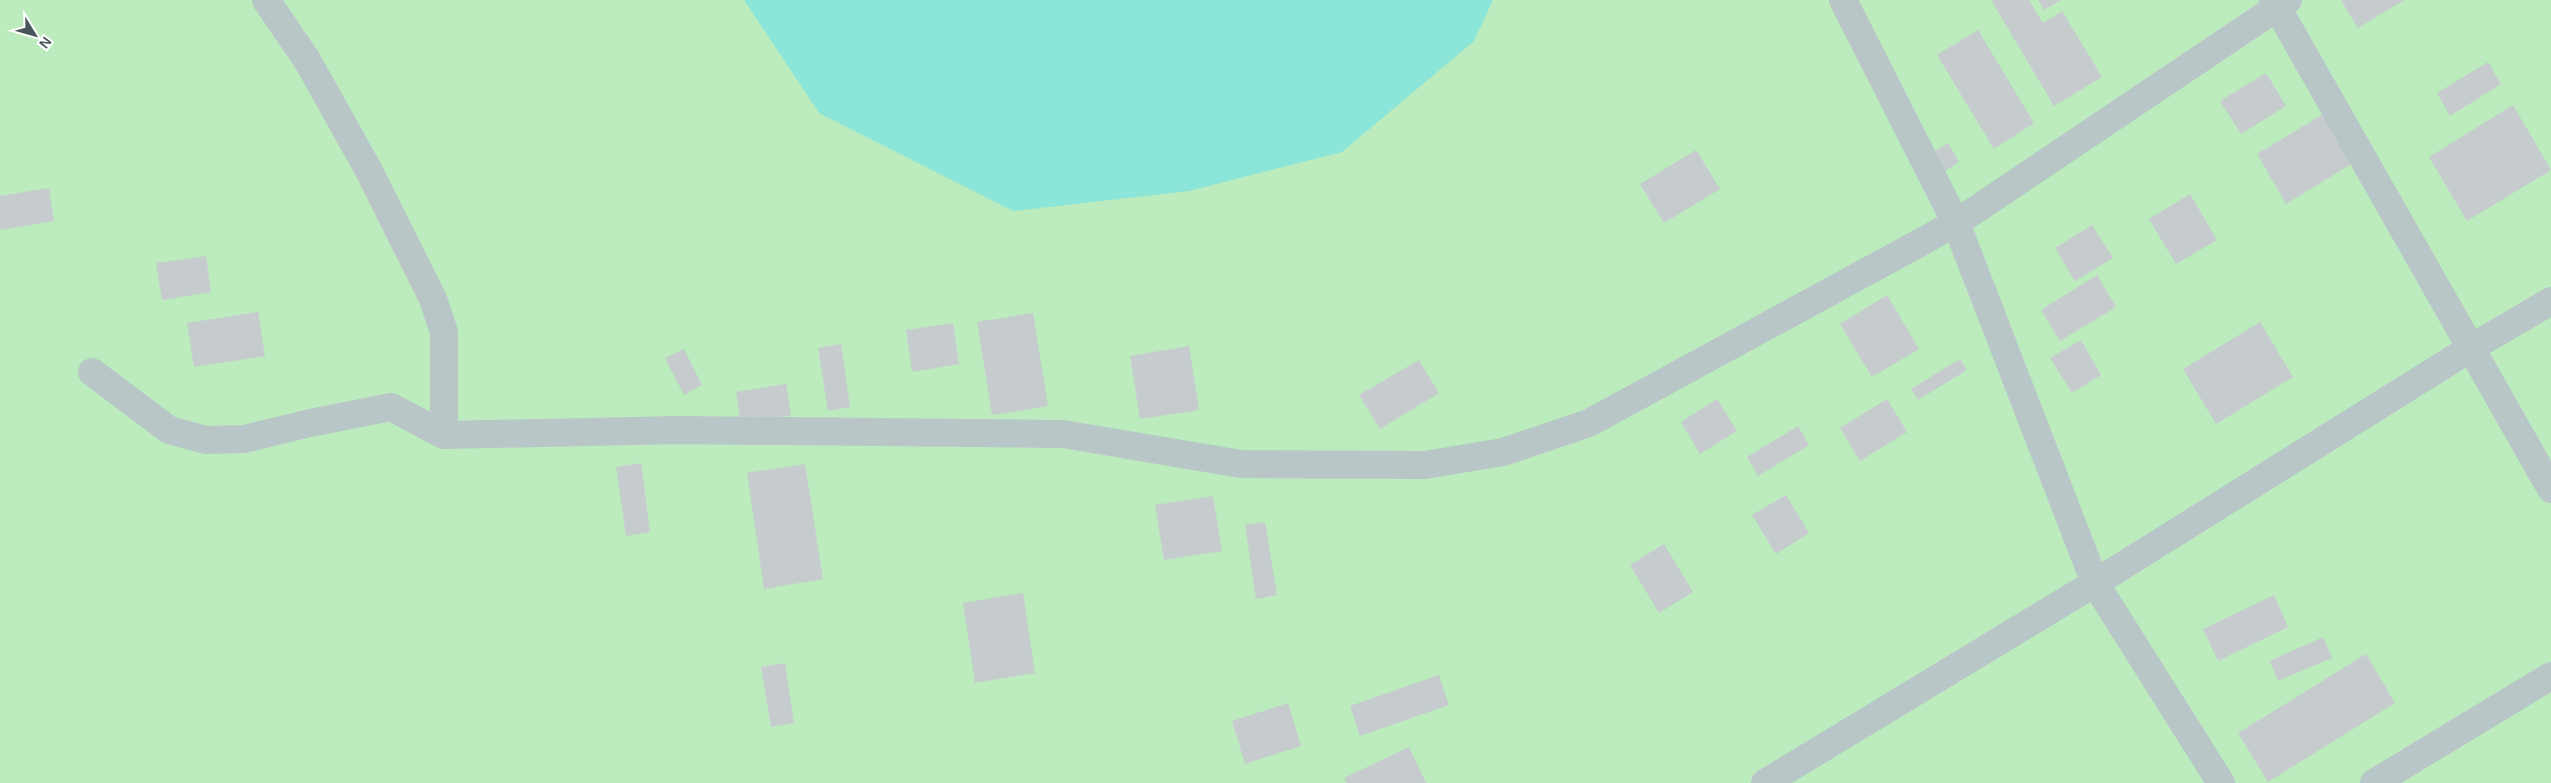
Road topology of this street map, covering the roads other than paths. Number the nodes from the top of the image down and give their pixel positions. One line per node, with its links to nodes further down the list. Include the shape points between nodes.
1 (266, 0): 8 (street, via 308,60 359,152 433,299 444,332)
2 (1844, 0): 4 (street)
3 (2279, 2): 4 (street); 6 (street)
4 (1956, 224): 8 (street, via 1590,423 1503,452 1425,465 1241,464 1063,434 678,430); 10 (street)
5 (2551, 300): 6 (street)
6 (2471, 348): 9 (street); 10 (street)
7 (92, 372): 8 (street, via 169,430 206,440 244,439 391,407)
8 (444, 435)
9 (2551, 489)
10 (2095, 584): 12 (street); 13 (street)
11 (2551, 676): 14 (street)
12 (1765, 783)
13 (2221, 783)
14 (2374, 783)

